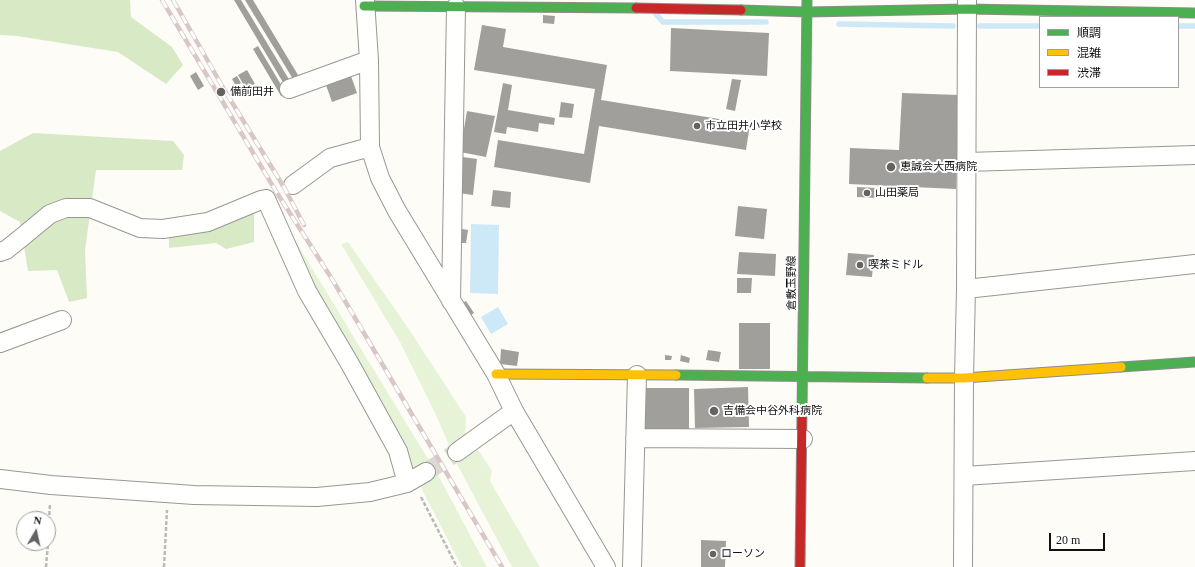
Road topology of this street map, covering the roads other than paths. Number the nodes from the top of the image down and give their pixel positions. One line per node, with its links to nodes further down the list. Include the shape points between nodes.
1 (807, 0): 6 (street, 倉敷玉野線)
2 (365, 3): 5 (street); 8 (street)
3 (652, 5): 5 (street); 6 (street)
4 (967, 5): 6 (street); 7 (street); 12 (street)
5 (456, 7): 17 (street)
6 (807, 12): 23 (street, 倉敷玉野線)
7 (1195, 13)
8 (369, 60): 9 (street); 10 (street)
9 (289, 89)
10 (370, 147): 13 (street, via 330,158); 17 (street, via 380,178 396,211)
11 (1195, 155): 12 (street)
12 (967, 162): 16 (street)
13 (293, 185)
14 (0, 252): 31 (street, via 6,250 50,214 66,208 90,208 140,228 163,228 208,222 266,199 307,291 415,478 370,492 317,497 194,496)
15 (1195, 264): 16 (street)
16 (966, 289): 24 (street)
17 (451, 301): 21 (street)
18 (62, 320): 19 (street)
19 (0, 343)
20 (1195, 362): 24 (street)
21 (496, 374): 22 (street); 25 (street)
22 (637, 375): 23 (street); 26 (street)
23 (804, 376): 24 (street); 27 (street, 倉敷玉野線)
24 (964, 378): 30 (street)
25 (514, 411): 28 (street); 32 (street)
26 (635, 438): 27 (street); 33 (street)
27 (803, 439): 34 (street, 倉敷玉野線)
28 (457, 452)
29 (1195, 461): 30 (street)
30 (964, 476): 35 (street)
31 (0, 479)
32 (606, 567)
33 (632, 567)
34 (800, 567)
35 (963, 567)

